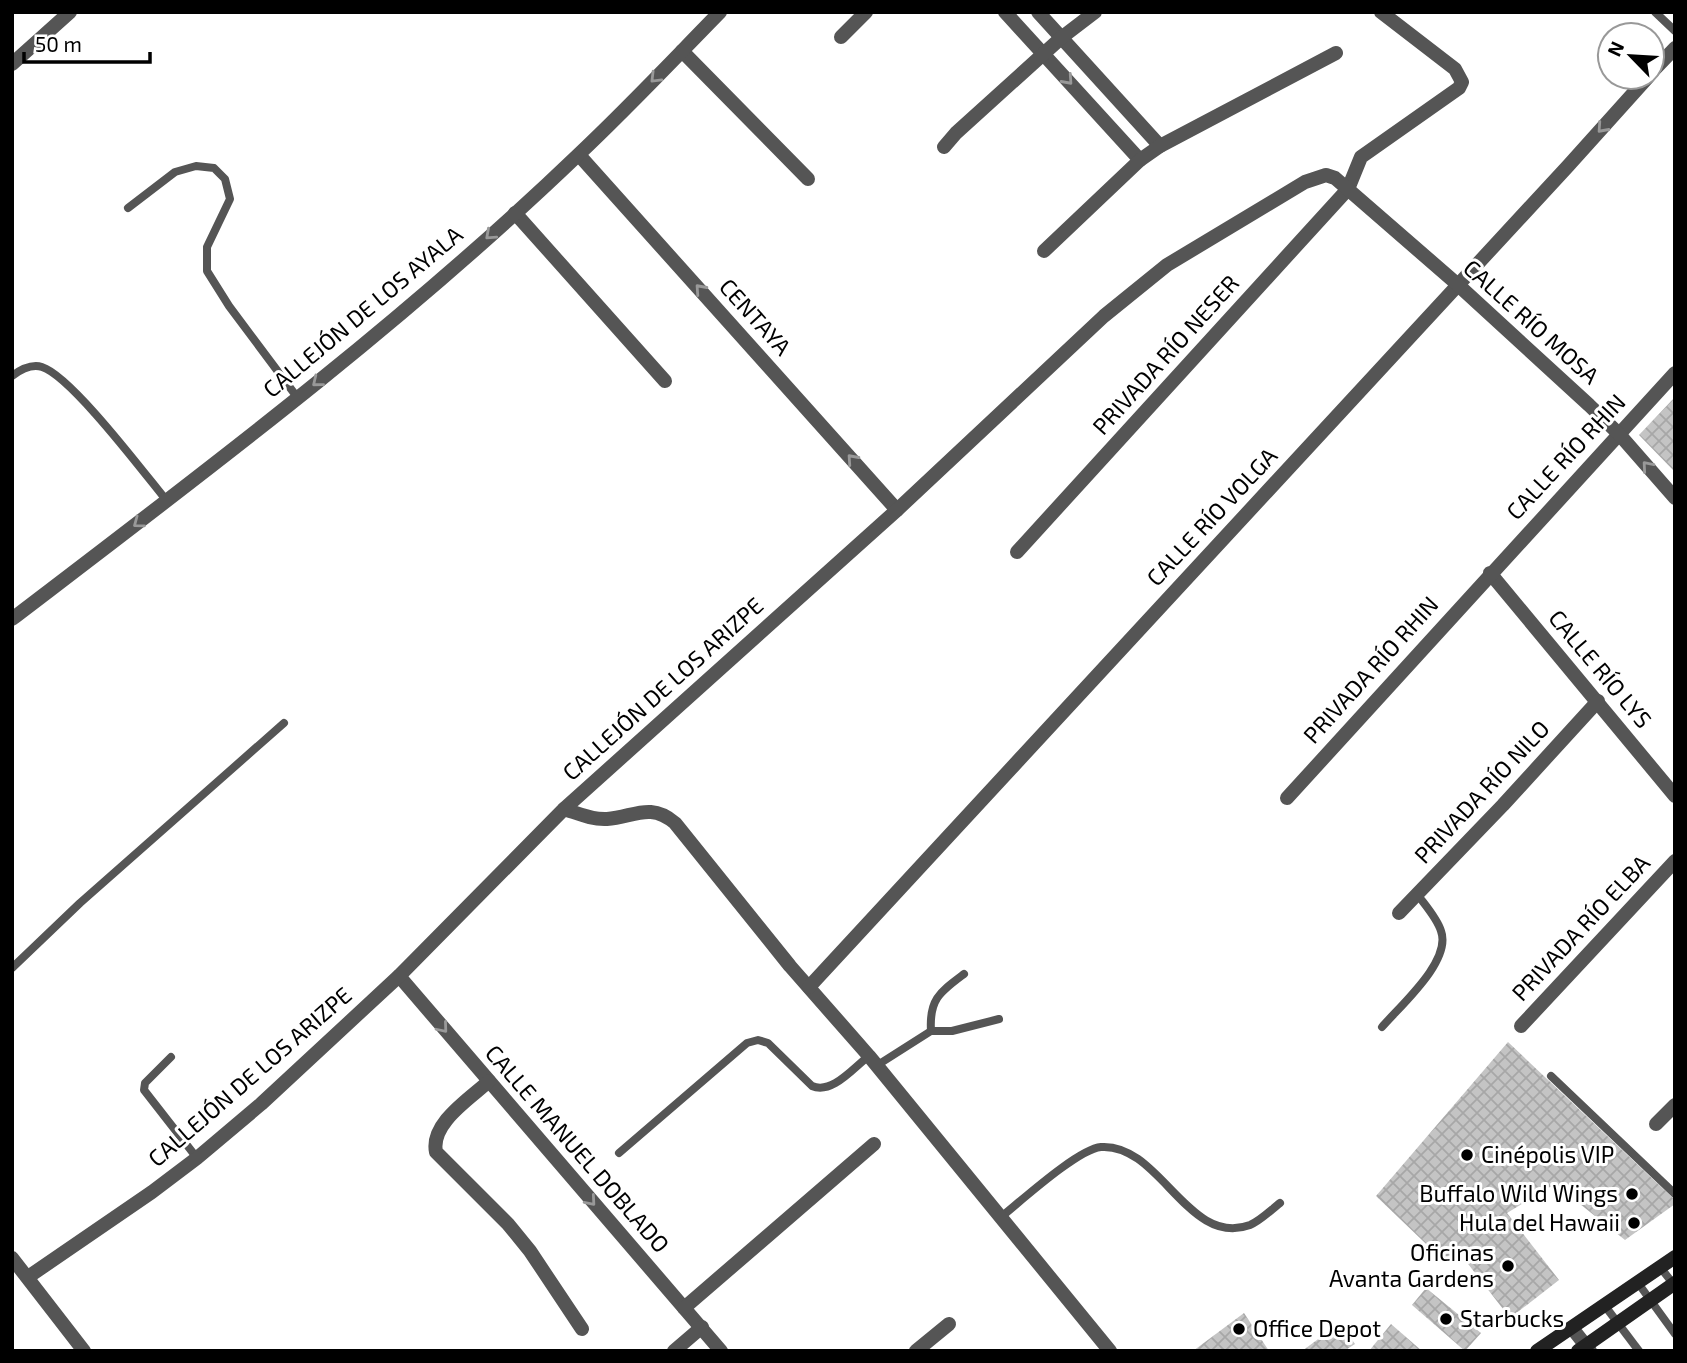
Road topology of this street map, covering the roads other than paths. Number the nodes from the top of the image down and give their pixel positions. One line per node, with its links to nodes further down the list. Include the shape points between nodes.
1 (70, 12): 15 (street)
2 (720, 12): 12 (street, CALLEJÓN DE LOS AYALA)
3 (866, 12): 10 (street)
4 (1005, 12): 14 (street)
5 (1038, 12): 11 (street)
6 (1095, 12): 11 (street)
7 (1381, 12): 22 (street, PRIVADA RÍO NESER, via 1455,69 1462,82 1454,94 1361,157)
8 (1655, 12): 9 (lane)
9 (1675, 31)
10 (841, 37)
11 (1061, 38): 14 (street); 17 (street)
12 (682, 51): 19 (street, CALLEJÓN DE LOS AYALA, one-way to 19); 21 (street)
13 (1336, 53): 17 (street)
14 (1043, 54): 18 (street); 20 (street, one-way to 20)
15 (12, 64)
16 (1635, 91): 26 (street, CALLE RÍO VOLGA, one-way to 26)
17 (1160, 146): 20 (street)
18 (944, 147)
19 (579, 155): 24 (street, CALLEJÓN DE LOS AYALA); 34 (street, CENTAYA, one-way to 19)
20 (1140, 160): 25 (street)
21 (808, 180)
22 (1348, 189): 26 (street, CALLE RÍO MOSA); 34 (street, CALLEJÓN DE LOS ARIZPE, via 1326,175 1305,182 1167,265 1104,316); 35 (street, PRIVADA RÍO NESER)
23 (128, 208): 30 (lane, via 185,169 214,168 225,179 230,199 207,247 207,271)
24 (515, 213): 29 (street); 30 (street, CALLEJÓN DE LOS AYALA, one-way to 30)
25 (1044, 251)
26 (1457, 284): 31 (street, CALLE RÍO MOSA); 49 (street, CALLE RÍO VOLGA)
27 (1675, 373): 31 (street, CALLE RÍO RHIN)
28 (12, 376): 33 (lane, via 28,367 52,372 84,402)
29 (665, 381)
30 (298, 397): 33 (street, CALLEJÓN DE LOS AYALA)
31 (1619, 434): 32 (street, CALLE RÍO MOSA, one-way to 31); 36 (street, CALLE RÍO RHIN)
32 (1675, 498)
33 (167, 501): 37 (street, CALLEJÓN DE LOS AYALA, one-way to 37)
34 (897, 510): 42 (street, CALLEJÓN DE LOS ARIZPE)
35 (1017, 552)
36 (1490, 573): 38 (street, CALLE RÍO LYS); 41 (street, PRIVADA RÍO RHIN)
37 (12, 620)
38 (1598, 701): 40 (street, CALLE RÍO LYS); 44 (street, PRIVADA RÍO NILO)
39 (284, 723): 46 (lane)
40 (1675, 796)
41 (1287, 798)
42 (564, 809): 48 (street, CALLEJÓN DE LOS ARIZPE); 49 (street, via 605,819 646,811 668,817)
43 (1675, 861): 51 (street, PRIVADA RÍO ELBA)
44 (1417, 894): 45 (street, PRIVADA RÍO NILO); 52 (lane, via 1442,933 1440,954 1430,974)
45 (1399, 913)
46 (12, 968)
47 (964, 974): 53 (lane, via 940,992 930,1013)
48 (399, 976): 57 (street, CALLE MANUEL DOBLADO, one-way to 57); 62 (street, CALLEJÓN DE LOS ARIZPE)
49 (809, 988): 55 (street)
50 (999, 1019): 53 (lane, via 953,1031)
51 (1521, 1026)
52 (1382, 1027)
53 (931, 1031): 55 (lane)
54 (171, 1057): 62 (lane, via 145,1083 144,1090)
55 (873, 1061): 61 (lane, via 820,1089 768,1043 747,1043); 65 (street)
56 (1551, 1076): 63 (lane)
57 (489, 1082): 74 (street, CALLE MANUEL DOBLADO, one-way to 74); 79 (street, via 444,1123 436,1152 508,1224)
58 (1675, 1105): 59 (street)
59 (1656, 1124)
60 (874, 1144): 74 (street)
61 (619, 1153)
62 (197, 1158): 69 (street, CALLEJÓN DE LOS ARIZPE)
63 (1675, 1194)
64 (1280, 1203): 65 (lane, via 1250,1225 1227,1228 1201,1218 1123,1149 1099,1147 1066,1164)
65 (1001, 1217): 86 (street)
66 (1675, 1257): 68 (main road)
67 (12, 1258): 69 (street)
68 (1660, 1267): 70 (main road); 71 (lane)
69 (27, 1277): 82 (street)
70 (1637, 1283): 72 (lane); 73 (main road)
71 (1674, 1285): 72 (main road)
72 (1650, 1301): 75 (main road); 80 (lane)
73 (1605, 1306): 75 (lane); 78 (main road)
74 (684, 1308): 77 (street, CALLE MANUEL DOBLADO)
75 (1618, 1323): 81 (main road); 88 (lane)
76 (949, 1324): 85 (street)
77 (702, 1328): 83 (street); 84 (street, CALLE MANUEL DOBLADO)
78 (1572, 1328): 81 (street); 87 (main road)
79 (582, 1329)
80 (1675, 1334)
81 (1585, 1349)
82 (84, 1351)
83 (674, 1351)
84 (721, 1351)
85 (916, 1351)
86 (1110, 1351)
87 (1537, 1351)
88 (1639, 1351)

